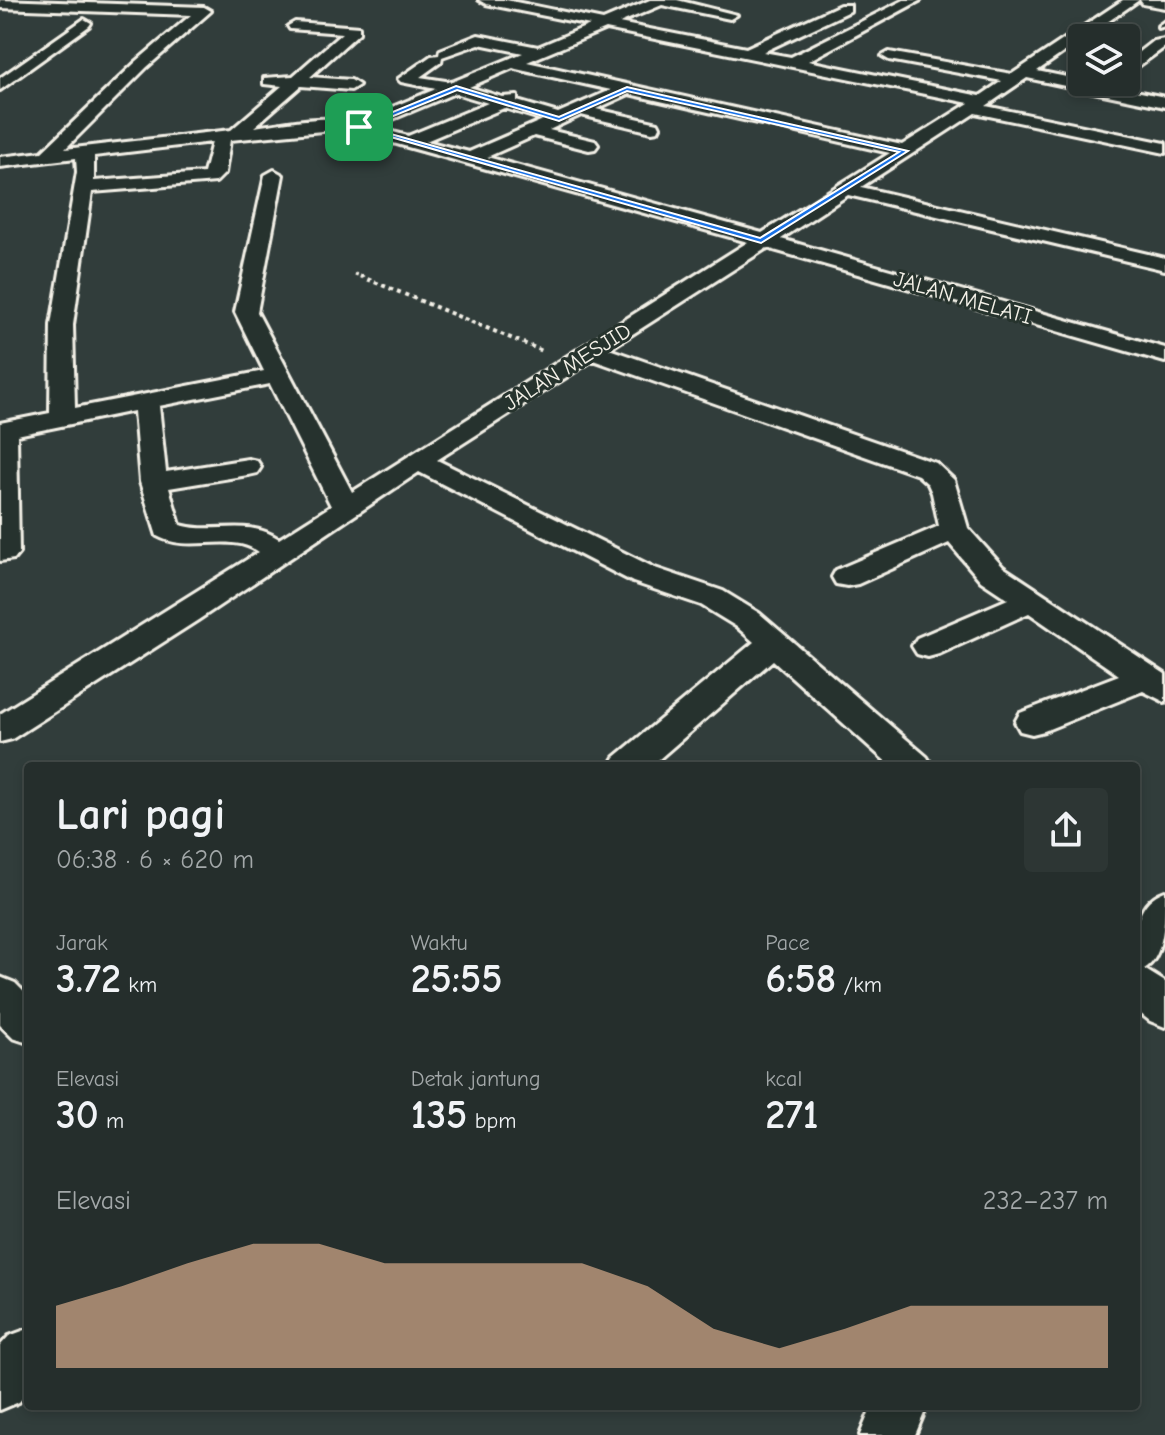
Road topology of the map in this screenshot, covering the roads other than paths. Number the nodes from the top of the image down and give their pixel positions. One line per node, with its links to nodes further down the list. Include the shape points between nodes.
1 (486, 0): 16 (street)
2 (660, 0): 13 (street); 16 (street)
3 (914, 0): 14 (street)
4 (1132, 0): 31 (street, JALAN MESJID)
5 (1149, 0): 8 (main road)
6 (817, 2): 12 (street)
7 (55, 3): 9 (street); 10 (street)
8 (1165, 3)
9 (0, 4)
10 (130, 4): 11 (street)
11 (200, 5): 54 (street, via 204,11)
12 (845, 8): 14 (street); 20 (street)
13 (730, 15)
14 (884, 15): 26 (street)
15 (84, 23): 27 (street)
16 (606, 23): 19 (street); 20 (street)
17 (295, 26): 33 (street, via 355,31)
18 (1165, 43): 22 (street)
19 (541, 52): 28 (street); 37 (street, via 478,39 404,80)
20 (748, 53): 26 (street)
21 (889, 56): 31 (street)
22 (1143, 56): 23 (street); 24 (street)
23 (1140, 60)
24 (1165, 60)
25 (0, 63): 27 (street)
26 (792, 63): 42 (street)
27 (29, 64): 29 (street); 35 (street)
28 (516, 64): 30 (street); 37 (street)
29 (53, 65)
30 (567, 76): 38 (street); 41 (street)
31 (1020, 76): 34 (street); 42 (street, JALAN MESJID)
32 (270, 81): 33 (street)
33 (297, 81): 36 (street); 48 (street)
34 (1068, 81)
35 (0, 85)
36 (351, 85)
37 (456, 88): 41 (street); 45 (street)
38 (627, 89): 43 (street); 53 (street)
39 (1140, 95): 40 (street)
40 (1165, 102)
41 (503, 103): 44 (street); 49 (street)
42 (978, 104): 51 (street); 53 (street, JALAN MESJID)
43 (580, 110): 44 (street); 46 (street)
44 (559, 119): 47 (street)
45 (359, 127): 48 (street, via 328,124); 49 (street, JALAN MELATI)
46 (652, 127)
47 (534, 131): 50 (street); 55 (street)
48 (228, 136): 52 (street); 60 (street, via 216,173 209,178)
49 (411, 141): 55 (street, JALAN MELATI)
50 (589, 145)
51 (1165, 148)
52 (85, 151): 54 (street); 60 (street)
53 (905, 151): 57 (street, JALAN MESJID)
54 (48, 156): 56 (street)
55 (472, 157): 62 (street, JALAN MELATI)
56 (0, 162)
57 (870, 173): 59 (street); 61 (street, JALAN MESJID)
58 (274, 175): 66 (street, via 246,312)
59 (898, 180)
60 (84, 187): 68 (street, via 62,325)
61 (845, 189): 62 (street, JALAN MESJID); 63 (street)
62 (761, 241): 64 (street, JALAN MELATI); 65 (street, JALAN MESJID)
63 (1165, 264)
64 (1165, 355)
65 (582, 357): 70 (street, JALAN MESJID); 74 (street, via 927,469 940,480)
66 (278, 375): 67 (street); 73 (street)
67 (146, 402): 68 (street); 72 (street)
68 (63, 419): 69 (street)
69 (2, 431): 76 (street)
70 (417, 461): 73 (street, JALAN MESJID); 79 (street, via 644,575 712,598 748,620)
71 (248, 467): 72 (street)
72 (154, 482): 75 (street, via 167,530 178,536 246,534)
73 (346, 508): 75 (street, JALAN MESJID)
74 (954, 530): 77 (street); 78 (street, via 992,574)
75 (279, 552): 83 (street, JALAN MESJID)
76 (4, 553)
77 (847, 577)
78 (1031, 600): 80 (street); 81 (street)
79 (772, 644): 84 (street); 85 (street)
80 (928, 646)
81 (1156, 684): 82 (street)
82 (1032, 722)
83 (0, 730)
84 (633, 762)
85 (909, 762)
86 (1165, 907): 87 (street)
87 (1140, 948)
88 (1140, 987): 90 (street)
89 (0, 996): 91 (street)
90 (1165, 1008)
91 (24, 1020)
92 (24, 1359): 93 (street)
93 (0, 1383)
94 (898, 1410): 95 (street)
95 (887, 1435)

